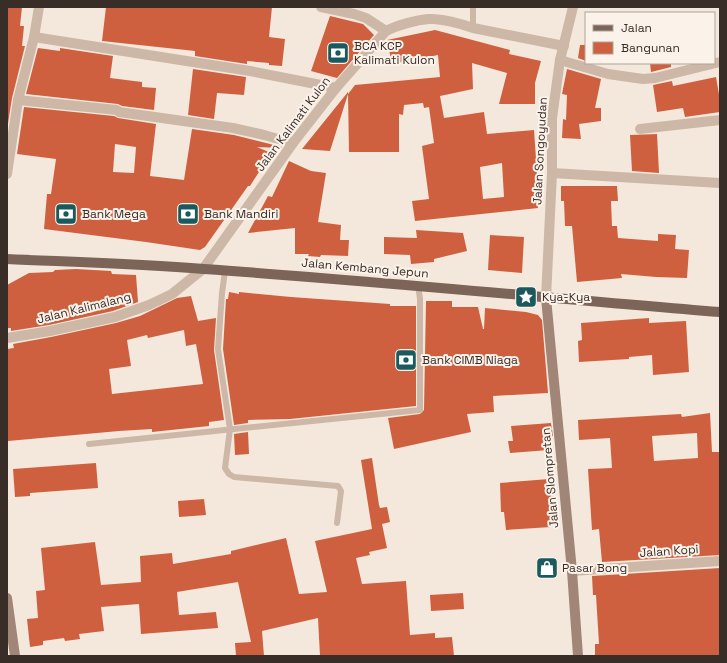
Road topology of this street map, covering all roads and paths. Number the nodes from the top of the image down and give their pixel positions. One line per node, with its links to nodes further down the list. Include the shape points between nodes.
1 (39, 7): 7 (street)
2 (322, 7): 6 (street, via 366,18)
3 (473, 7): 5 (lane)
4 (573, 7): 8 (street, Jalan Songoyudan)
5 (473, 28): 6 (street, Jalan Kalimati Kulon, via 429,19); 8 (street, Jalan Kalimati Kulon)
6 (386, 31): 11 (street, Jalan Kalimati Kulon)
7 (34, 37): 11 (street, via 250,71); 12 (street)
8 (564, 46): 9 (street, Jalan Songoyudan)
9 (560, 60): 10 (street, via 608,74 643,79); 16 (street, Jalan Songoyudan, via 552,118)
10 (712, 64)
11 (336, 88): 15 (street, Jalan Kalimati Kulon)
12 (18, 100): 15 (street, via 117,110 233,128); 17 (street)
13 (720, 120): 14 (street)
14 (640, 129)
15 (294, 143): 20 (street, Jalan Kalimati Kulon)
16 (552, 173): 18 (street); 23 (street, Jalan Songoyudan)
17 (7, 174)
18 (720, 183)
19 (7, 259): 20 (main road, Jalan Kembang Jepun)
20 (203, 269): 21 (main road, Jalan Kembang Jepun); 25 (street, Jalan Kalimalang, via 172,294 115,317)
21 (225, 271): 22 (main road, Jalan Kembang Jepun); 26 (lane, via 218,349)
22 (418, 285): 23 (main road, Jalan Kembang Jepun); 26 (lane, via 420,410)
23 (546, 298): 24 (main road, Jalan Kembang Jepun); 30 (street, Jalan Slompretan)
24 (720, 312)
25 (7, 338)
26 (230, 429): 27 (lane); 28 (lane, via 225,468 229,474 234,477 338,486 341,491)
27 (89, 444)
28 (337, 523)
29 (720, 561): 30 (street, Jalan Kopi)
30 (572, 571): 33 (street, Jalan Slompretan)
31 (7, 598): 32 (street)
32 (15, 656)
33 (578, 656)

